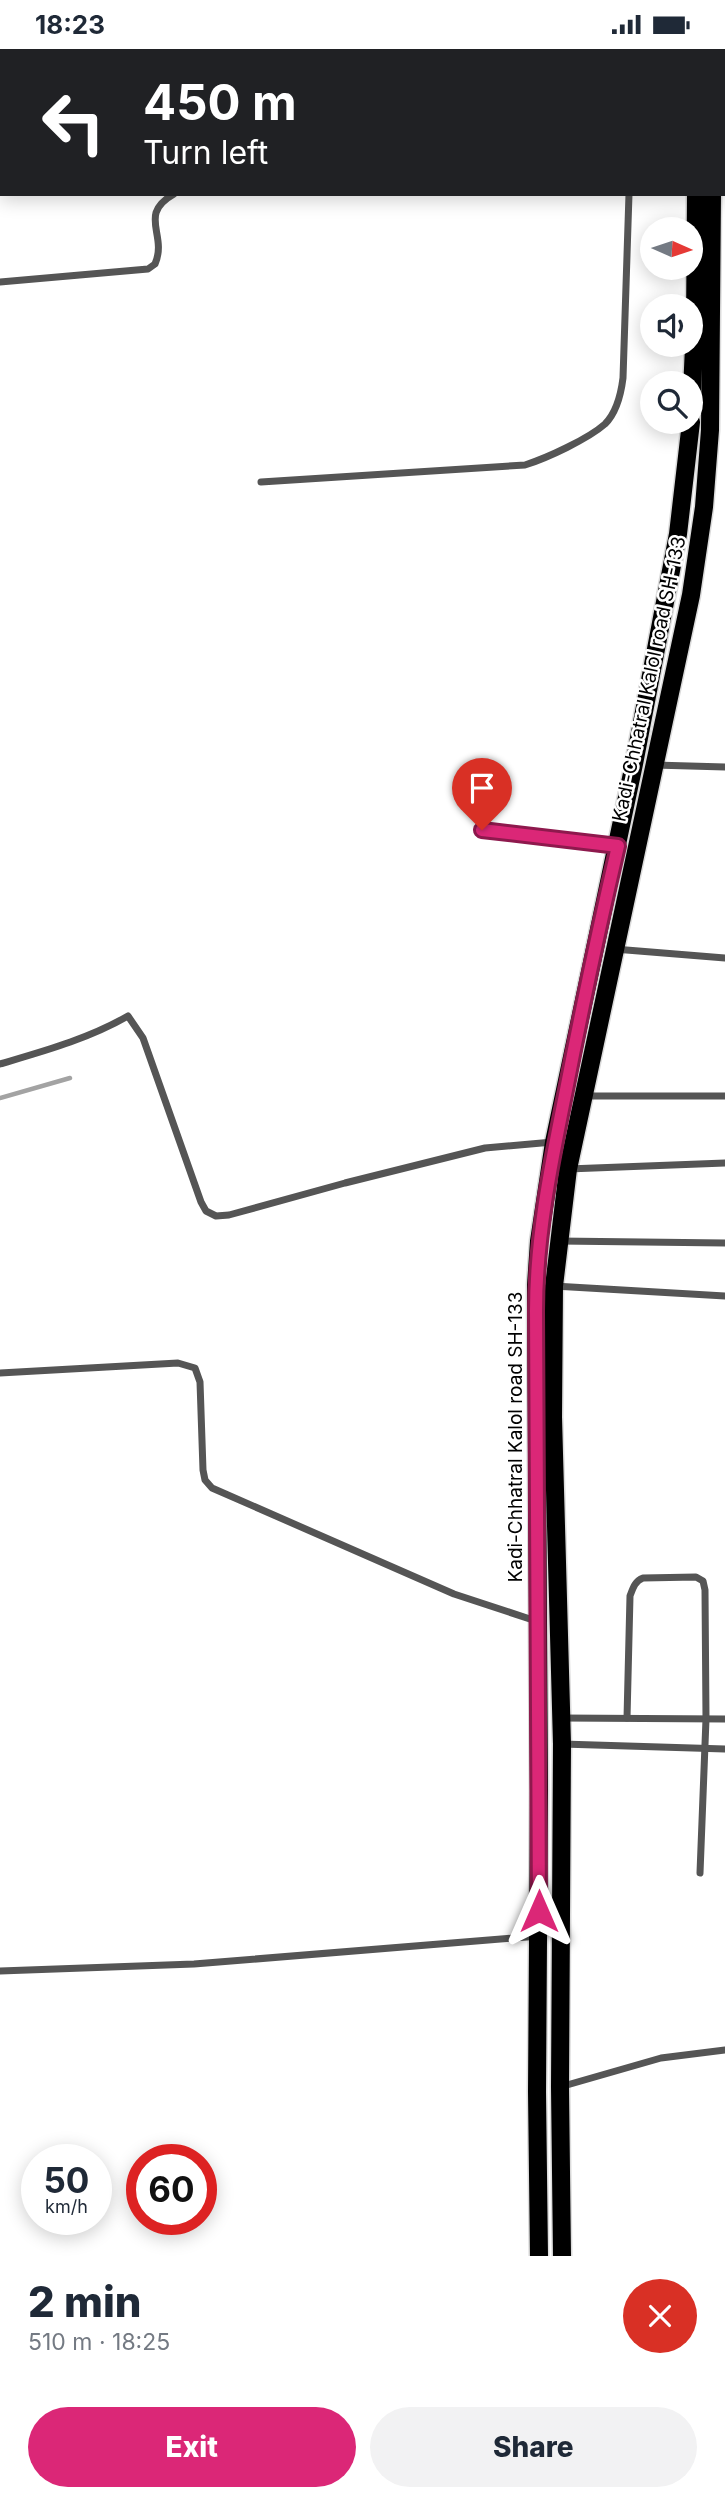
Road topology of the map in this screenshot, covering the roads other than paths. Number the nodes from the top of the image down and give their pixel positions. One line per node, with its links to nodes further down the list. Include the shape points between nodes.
1 (171, 196): 6 (lane, via 156,209 159,248 155,264 148,269)
2 (629, 196): 9 (lane, via 623,378 616,407 605,423 525,465)
3 (696, 196): 7 (main road)
4 (712, 196): 5 (main road, Kadi-Chhatral Kalol road SH-133)
5 (719, 225): 10 (main road, Kadi-Chhatral Kalol road SH-133, via 704,507 691,595)
6 (0, 282)
7 (693, 371)
8 (690, 434): 13 (main road, Kadi-Chhatral Kalol road SH-133, via 678,534)
9 (261, 482)
10 (653, 765): 11 (lane); 14 (main road, Kadi-Chhatral Kalol road SH-133)
11 (725, 767)
12 (482, 830): 13 (lane)
13 (618, 846): 19 (main road, Kadi-Chhatral Kalol road SH-133)
14 (614, 949): 15 (lane); 17 (main road, Kadi-Chhatral Kalol road SH-133)
15 (725, 958)
16 (0, 1064): 19 (lane, via 76,1041 128,1016 143,1038 201,1202 216,1216 485,1148)
17 (583, 1096): 18 (lane); 22 (main road, Kadi-Chhatral Kalol road SH-133)
18 (725, 1096)
19 (554, 1142): 21 (main road, Kadi-Chhatral Kalol road SH-133)
20 (725, 1163): 22 (lane)
21 (550, 1168): 22 (lane); 28 (main road, Kadi-Chhatral Kalol road SH-133, via 536,1285)
22 (568, 1169): 23 (main road, Kadi-Chhatral Kalol road SH-133)
23 (559, 1241): 24 (lane); 25 (main road, Kadi-Chhatral Kalol road SH-133)
24 (725, 1243)
25 (554, 1286): 26 (lane); 29 (main road, Kadi-Chhatral Kalol road SH-133)
26 (725, 1296)
27 (0, 1373): 28 (lane, via 188,1364 195,1368 200,1383 203,1469 212,1488 454,1594)
28 (537, 1621): 37 (main road, Kadi-Chhatral Kalol road SH-133)
29 (561, 1718): 30 (lane); 33 (main road, Kadi-Chhatral Kalol road SH-133)
30 (627, 1718): 31 (lane); 31 (lane, via 632,1588 643,1578 696,1577 705,1590)
31 (706, 1719): 32 (lane); 34 (lane)
32 (725, 1719)
33 (562, 1744): 34 (lane); 40 (main road, Kadi-Chhatral Kalol road SH-133)
34 (704, 1748): 35 (lane); 36 (lane)
35 (725, 1749)
36 (700, 1873)
37 (539, 1936): 38 (lane, via 194,1964); 41 (main road, Kadi-Chhatral Kalol road SH-133)
38 (0, 1971)
39 (725, 2050): 40 (lane, via 661,2058)
40 (559, 2087): 42 (main road, Kadi-Chhatral Kalol road SH-133)
41 (539, 2256)
42 (562, 2256)

